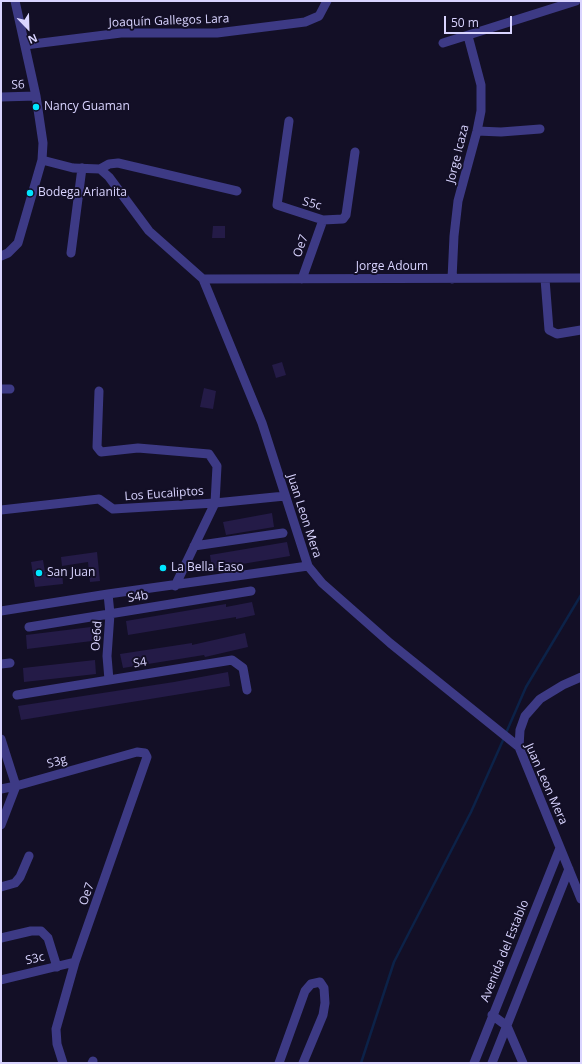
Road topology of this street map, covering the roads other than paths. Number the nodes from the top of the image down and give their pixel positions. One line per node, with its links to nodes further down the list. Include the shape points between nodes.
1 (15, 1): 6 (street)
2 (327, 1): 6 (street, Joaquín Gallegos Lara, via 319,16 305,22 217,33 121,33)
3 (576, 1): 4 (street)
4 (468, 36): 5 (street); 11 (street, Jorge Icaza, via 480,85 481,111)
5 (443, 43)
6 (25, 45): 7 (street)
7 (36, 96): 8 (street, S6); 13 (street, via 43,143)
8 (1, 97)
9 (289, 121): 17 (street, S5c, via 277,205)
10 (540, 129): 11 (street)
11 (477, 131): 23 (street, Jorge Icaza, via 458,201)
12 (354, 152): 17 (street, S5c, via 346,215 343,219)
13 (42, 160): 14 (street); 19 (street, via 18,243)
14 (82, 168): 15 (street); 18 (street)
15 (100, 169): 16 (street, via 118,163); 21 (street, Juan Leon Mera, via 109,177 149,231)
16 (237, 191)
17 (323, 220): 22 (street, Oe7)
18 (71, 253)
19 (1, 256)
20 (581, 278): 24 (street, Jorge Adoum)
21 (203, 279): 22 (street, Jorge Adoum); 27 (street, Juan Leon Mera, via 262,423)
22 (302, 279): 23 (street, Jorge Adoum)
23 (452, 279): 24 (street, Jorge Adoum)
24 (545, 279): 25 (street, via 549,330 557,334)
25 (581, 330)
26 (98, 391): 28 (street, via 97,447 101,452 138,448 209,454 217,466)
27 (285, 496): 28 (street, Los Eucaliptos); 32 (street, Juan Leon Mera)
28 (214, 503): 29 (street, Los Eucaliptos, via 113,509 99,499); 31 (street)
29 (1, 510)
30 (283, 533): 31 (street)
31 (194, 546): 33 (street)
32 (308, 566): 33 (street); 44 (street, Juan Leon Mera, via 322,583 390,643)
33 (175, 586): 35 (street)
34 (251, 591): 37 (street, S4b)
35 (108, 594): 36 (street); 37 (street, Oe6d)
36 (1, 611)
37 (110, 614): 38 (street, S4b); 40 (street, Oe6d, via 107,656)
38 (29, 627)
39 (581, 677): 44 (street, via 540,699 525,716 520,730)
40 (110, 680): 41 (street, S4, via 232,660 244,668); 42 (street, S4)
41 (247, 690)
42 (17, 695)
43 (1, 739): 46 (street)
44 (519, 747): 50 (street, Juan Leon Mera)
45 (145, 753): 47 (street, S3g, via 137,752); 56 (street, Oe7, via 146,762)
46 (4, 761): 47 (street)
47 (16, 786): 48 (street, S3g); 49 (street)
48 (1, 789)
49 (1, 825)
50 (560, 848): 52 (street, Juan Leon Mera); 59 (street, Avenida del Establo)
51 (29, 856): 53 (street, via 15,883)
52 (569, 870): 54 (street, Juan Leon Mera); 60 (street)
53 (1, 887)
54 (581, 899)
55 (1, 938): 57 (street, via 41,931 48,938)
56 (75, 962): 57 (street, S3c); 61 (street, Oe7, via 56,1029 57,1044)
57 (57, 967): 58 (street, S3c)
58 (1, 980)
59 (492, 1015): 60 (street); 64 (street, Avenida del Establo)
60 (507, 1026): 65 (street); 66 (street)
61 (63, 1063)
62 (279, 1063): 63 (street, via 305,991 311,984 320,982 324,988 323,1015)
63 (303, 1063)
64 (474, 1063)
65 (492, 1063)
66 (523, 1063)

